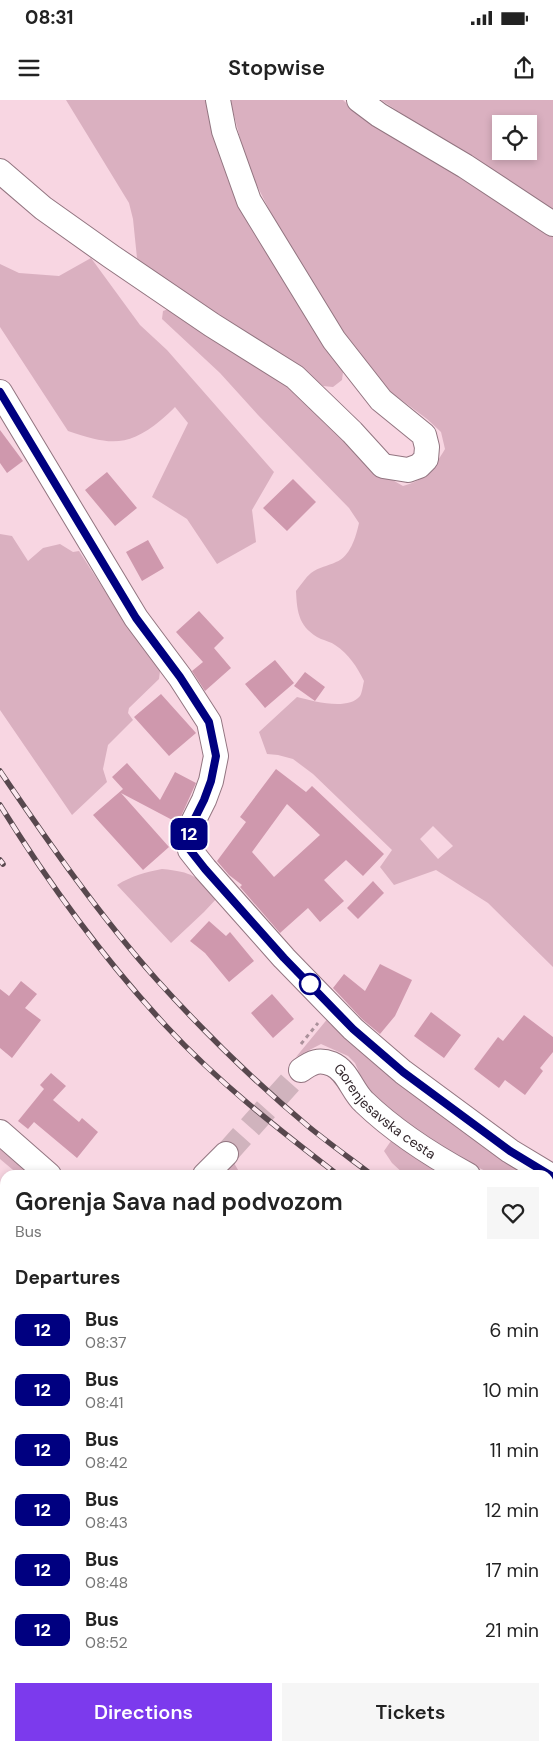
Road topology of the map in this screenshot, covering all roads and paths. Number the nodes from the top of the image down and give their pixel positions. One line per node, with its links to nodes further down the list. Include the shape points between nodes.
1 (218, 100): 3 (street, via 224,131 249,201 334,340 381,400 424,435 426,459 419,466 408,470 384,466 295,377 104,251 43,208)
2 (359, 100): 4 (street)
3 (0, 171)
4 (553, 224)
5 (0, 392): 13 (street, via 136,618 209,722 216,756 211,781 188,838 190,850 284,958 371,1046 510,1151)
6 (319, 1022): 7 (path)
7 (298, 1061): 12 (street, Gorenjesavska cesta, via 334,1065 346,1074 349,1084 362,1101)
8 (0, 1132): 10 (street)
9 (226, 1154): 11 (street)
10 (43, 1170)
11 (210, 1170)
12 (458, 1170)
13 (541, 1170)

